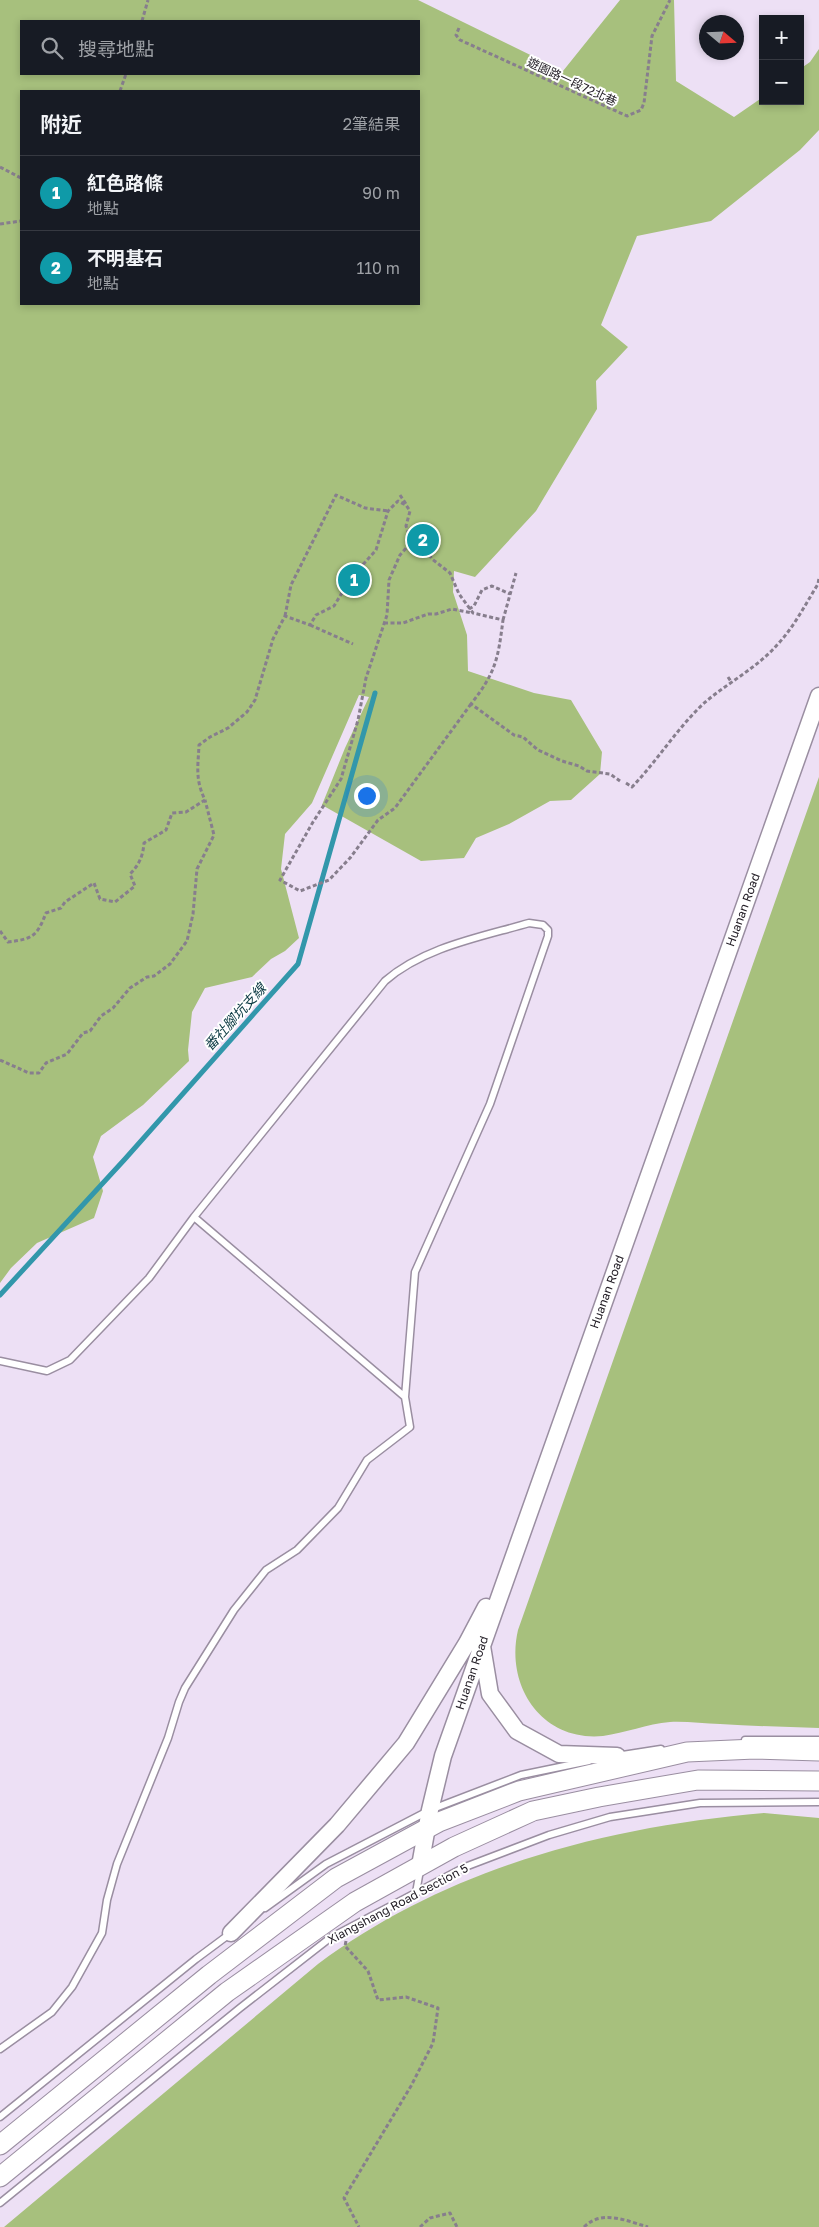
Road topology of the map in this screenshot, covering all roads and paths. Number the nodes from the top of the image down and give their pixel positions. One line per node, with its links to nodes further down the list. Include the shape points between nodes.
1 (148, 0): 3 (path)
2 (670, 0): 4 (path, 遊園路一段72北巷, via 652,36 644,103 641,110 628,116 460,40 456,35)
3 (142, 20)
4 (460, 28)
5 (126, 75): 6 (path)
6 (120, 90)
7 (0, 167): 8 (path)
8 (20, 177)
9 (20, 221): 10 (path)
10 (0, 224)
11 (400, 495): 12 (path)
12 (406, 505): 13 (path, via 398,501); 14 (path, via 410,511 406,526)
13 (388, 511): 20 (path, via 365,508 336,495 291,585); 23 (path, via 376,550 351,578 334,606 316,615)
14 (410, 537)
15 (516, 573): 17 (path)
16 (819, 578): 26 (path, via 795,622 777,646)
17 (510, 594): 18 (path, via 492,586 482,590); 21 (path)
18 (469, 609): 19 (path); 22 (path, via 450,573 432,559 421,542 414,539 400,555 389,580)
19 (472, 613): 21 (path); 22 (path, via 452,609 403,623)
20 (285, 616): 23 (path); 31 (path, via 273,639 255,700 247,712 199,745 196,772)
21 (503, 620): 28 (path, via 494,670)
22 (384, 623): 28 (path, via 366,678 341,779 280,880 300,891 329,880 378,820 395,808)
23 (310, 625): 24 (path)
24 (353, 644)
25 (728, 677): 26 (path)
26 (731, 684): 30 (path, via 681,727 632,787)
27 (819, 696): 37 (street, Huanan Road)
28 (471, 704): 29 (path, via 538,750 587,771 610,774)
29 (620, 781)
30 (626, 784)
31 (205, 800): 32 (path, via 186,812 172,813 166,830 144,843 143,854 130,874 134,886 116,902 100,899 94,883 61,908 46,913 38,931 30,938 8,942); 33 (path, via 214,835 197,869 187,941 170,964 130,988 90,1031 83,1033 67,1054 46,1064 39,1072 29,1073)
32 (0, 932)
33 (0, 1060)
34 (194, 1217): 35 (lane, via 148,1278 70,1360 47,1371); 36 (lane); 36 (lane, via 349,1024 398,969 428,954 529,923 543,925 548,936 490,1104 415,1272)
35 (0, 1362)
36 (406, 1397): 53 (lane, via 410,1427 367,1460 338,1508 297,1550 266,1570 234,1610 204,1656 179,1702 168,1738 117,1864 102,1933 72,1987 52,2012)
37 (514, 1554): 38 (street, Huanan Road); 52 (street, via 467,1643 406,1743 337,1824)
38 (482, 1644): 45 (street, via 490,1694 517,1731 560,1754); 48 (street, Huanan Road, via 443,1756)
39 (819, 1740): 40 (lane)
40 (738, 1741)
41 (690, 1744): 42 (lane)
42 (680, 1746)
43 (672, 1747): 45 (lane)
44 (819, 1751): 48 (main road, via 687,1752 519,1791)
45 (617, 1756): 48 (lane, via 521,1775)
46 (819, 1781): 49 (main road, Xiangshang Road Section 5, via 698,1780 533,1811)
47 (819, 1802): 50 (lane, Xiangshang Road Section 5, via 700,1803 610,1817 549,1835 465,1867)
48 (428, 1819): 49 (street, Huanan Road); 52 (lane, via 326,1864); 55 (main road, via 336,1878 209,1975)
49 (420, 1866): 50 (lane, Huanan Road); 56 (main road, Xiangshang Road Section 5, via 355,1902 227,1992)
50 (416, 1893): 51 (lane, Xiangshang Road Section 5)
51 (350, 1928): 57 (lane, Xiangshang Road Section 5, via 330,1938 240,2008); 58 (path, via 345,1946 368,1971 378,2000 406,1997 438,2008 433,2043 344,2198)
52 (231, 1933): 54 (lane)
53 (0, 2049)
54 (0, 2117)
55 (0, 2145)
56 (0, 2177)
57 (0, 2203)
58 (359, 2227)
59 (420, 2227): 60 (path, via 430,2218 450,2213)
60 (457, 2227)
61 (584, 2227): 62 (path, via 608,2216)
62 (648, 2227)

